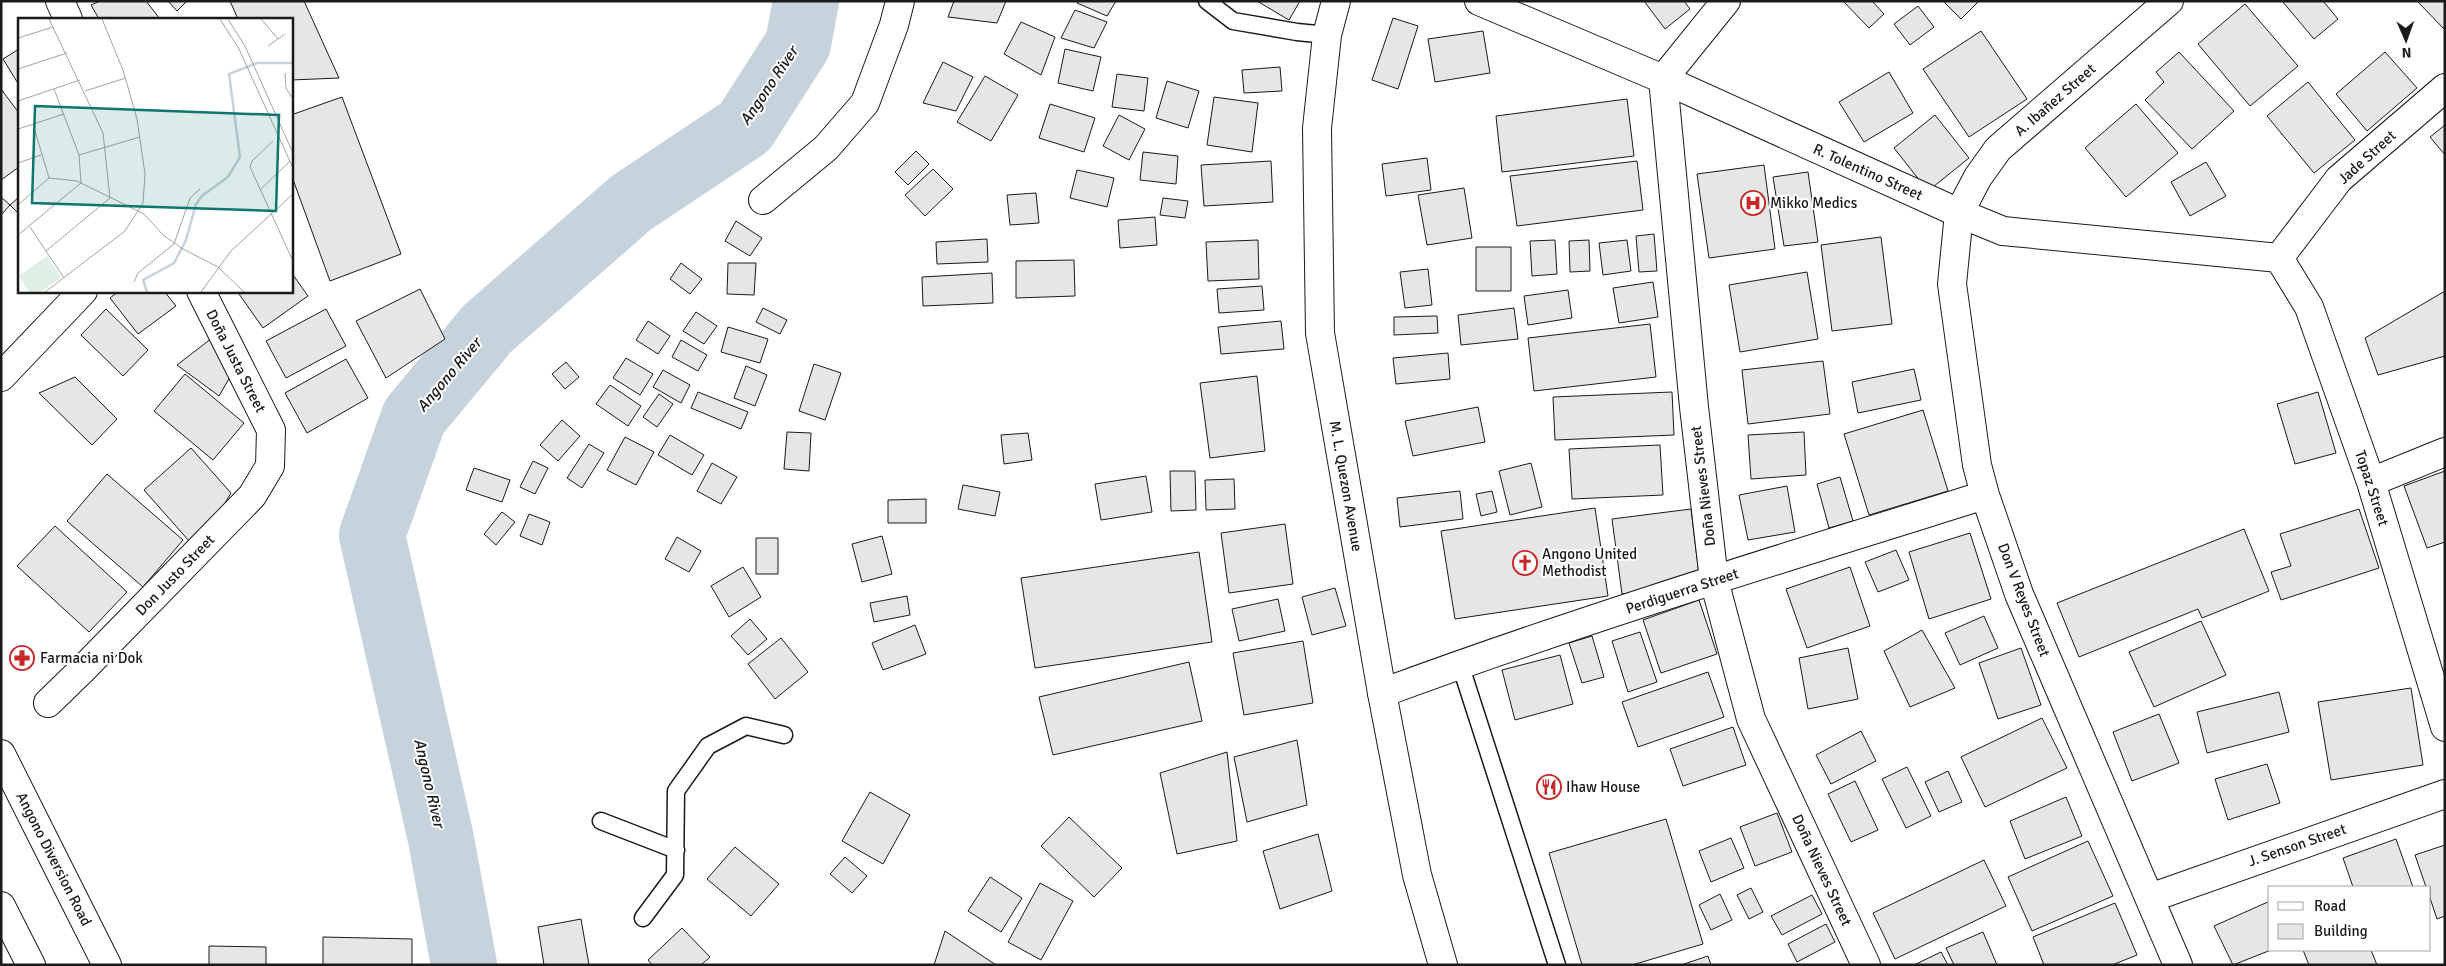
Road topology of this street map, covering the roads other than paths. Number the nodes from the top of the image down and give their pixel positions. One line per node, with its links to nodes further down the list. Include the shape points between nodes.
1 (60, 1): 8 (street)
2 (900, 1): 12 (street, via 865,103 826,148)
3 (1207, 1): 9 (lane, via 1233,21)
4 (1336, 1): 9 (street, M. L. Quezon Avenue)
5 (1479, 1): 10 (street, R. Tolentino Street)
6 (1726, 1): 10 (street)
7 (2169, 1): 13 (street, A. Ibañez Street, via 1998,149 1978,177)
8 (68, 18)
9 (1327, 35): 24 (street, M. L. Quezon Avenue, via 1318,128 1320,333)
10 (1662, 79): 13 (street, R. Tolentino Street); 22 (street, Doña Nieves Street)
11 (2445, 88): 14 (street, Jade Street, via 2340,180)
12 (763, 200)
13 (1959, 214): 14 (street, R. Tolentino Street, via 2003,231); 21 (street, Don V Reyes Street, via 1952,284 1977,465)
14 (2279, 258): 20 (street, Topaz Street, via 2310,307)
15 (82, 292): 17 (street)
16 (202, 292): 18 (street, Doña Justa Street)
17 (1, 377)
18 (271, 430): 25 (street, Don Justo Street, via 270,466 252,496)
19 (2445, 452): 20 (street)
20 (2371, 482): 26 (street, Topaz Street)
21 (1985, 495): 22 (street, Perdiguerra Street); 32 (street, Don V Reyes Street, via 2019,594)
22 (1714, 580): 23 (street, Perdiguerra Street); 39 (street, Doña Nieves Street, via 1751,719)
23 (1460, 664): 24 (street, Perdiguerra Street); 38 (lane)
24 (1382, 693): 37 (street, M. L. Quezon Avenue, via 1417,875)
25 (48, 703)
26 (2445, 727)
27 (784, 736): 31 (lane, via 746,726 708,746 676,791)
28 (1, 754): 36 (street, Angono Diversion Road)
29 (2445, 794): 32 (street, J. Senson Street)
30 (601, 821): 31 (lane)
31 (676, 850): 34 (lane, via 675,875)
32 (2150, 898): 40 (street, Don V Reyes Street)
33 (1, 906): 35 (street)
34 (643, 918)
35 (31, 965)
36 (107, 965)
37 (1443, 965)
38 (1557, 965)
39 (1866, 965)
40 (2178, 965)

